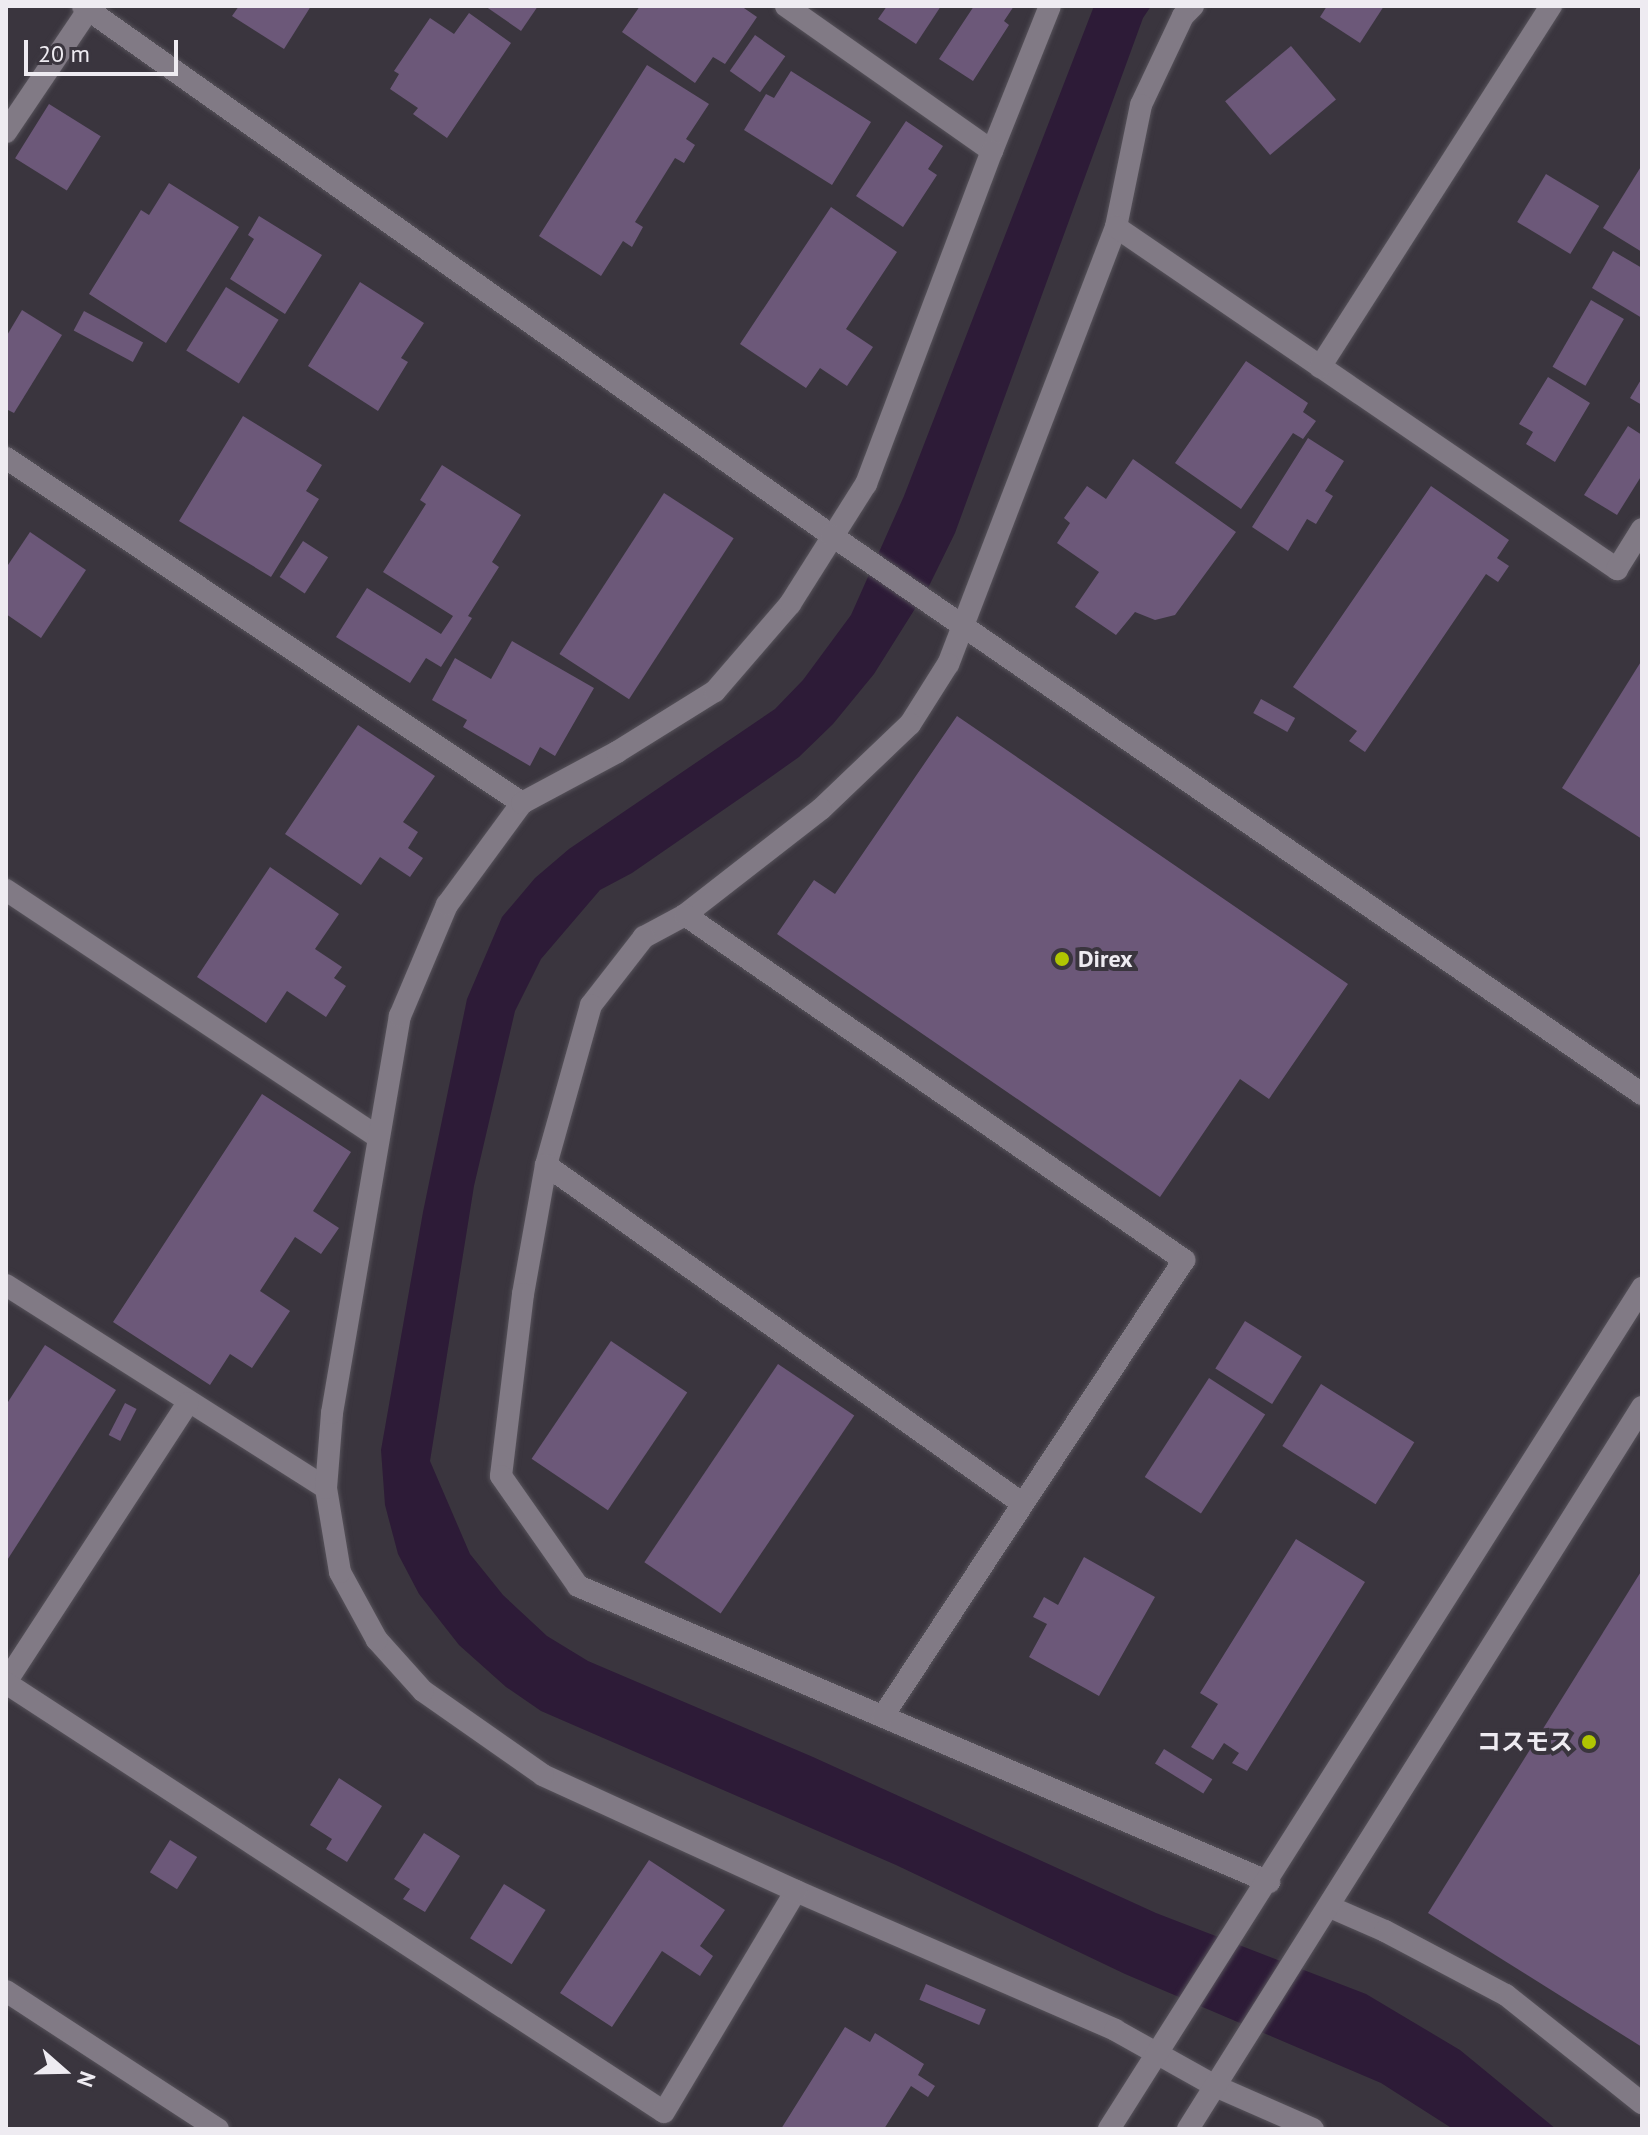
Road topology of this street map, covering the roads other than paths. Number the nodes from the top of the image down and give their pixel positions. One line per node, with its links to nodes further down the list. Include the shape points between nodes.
1 (786, 6): 7 (street)
2 (1050, 6): 7 (street)
3 (1193, 6): 8 (street, via 1183,16 1141,105)
4 (1551, 6): 9 (street)
5 (88, 7): 6 (street); 12 (street)
6 (6, 132)
7 (992, 151): 12 (street, via 866,484)
8 (1116, 227): 9 (street); 13 (street)
9 (1320, 367): 11 (street, via 1617,569)
10 (6, 458): 14 (street)
11 (1642, 529)
12 (831, 535): 13 (street); 14 (street, via 790,604 715,691)
13 (963, 623): 16 (street, via 948,664 910,724 821,809); 17 (street)
14 (522, 803): 18 (street, via 447,905 400,1016)
15 (6, 890): 18 (street)
16 (685, 915): 19 (street, via 644,937 591,1005); 25 (street, via 1184,1260)
17 (1642, 1094)
18 (378, 1137): 24 (street, via 332,1413)
19 (546, 1165): 25 (street); 27 (street, via 523,1294 501,1476 578,1586)
20 (6, 1285): 22 (street)
21 (1642, 1288): 28 (street)
22 (188, 1403): 24 (street); 26 (street)
23 (1642, 1407): 30 (street)
24 (326, 1488): 29 (street, via 340,1572 377,1640 423,1691 543,1775)
25 (1023, 1504): 27 (street)
26 (6, 1682): 35 (street)
27 (883, 1716): 28 (street)
28 (1269, 1882): 32 (street)
29 (796, 1891): 32 (street); 35 (street)
30 (1330, 1907): 33 (street); 34 (street, via 1506,1995)
31 (6, 1991): 36 (street)
32 (1157, 2053): 33 (street); 37 (street)
33 (1215, 2086): 38 (street); 39 (street)
34 (1642, 2103)
35 (658, 2121)
36 (218, 2129)
37 (1109, 2129)
38 (1188, 2129)
39 (1313, 2129)

